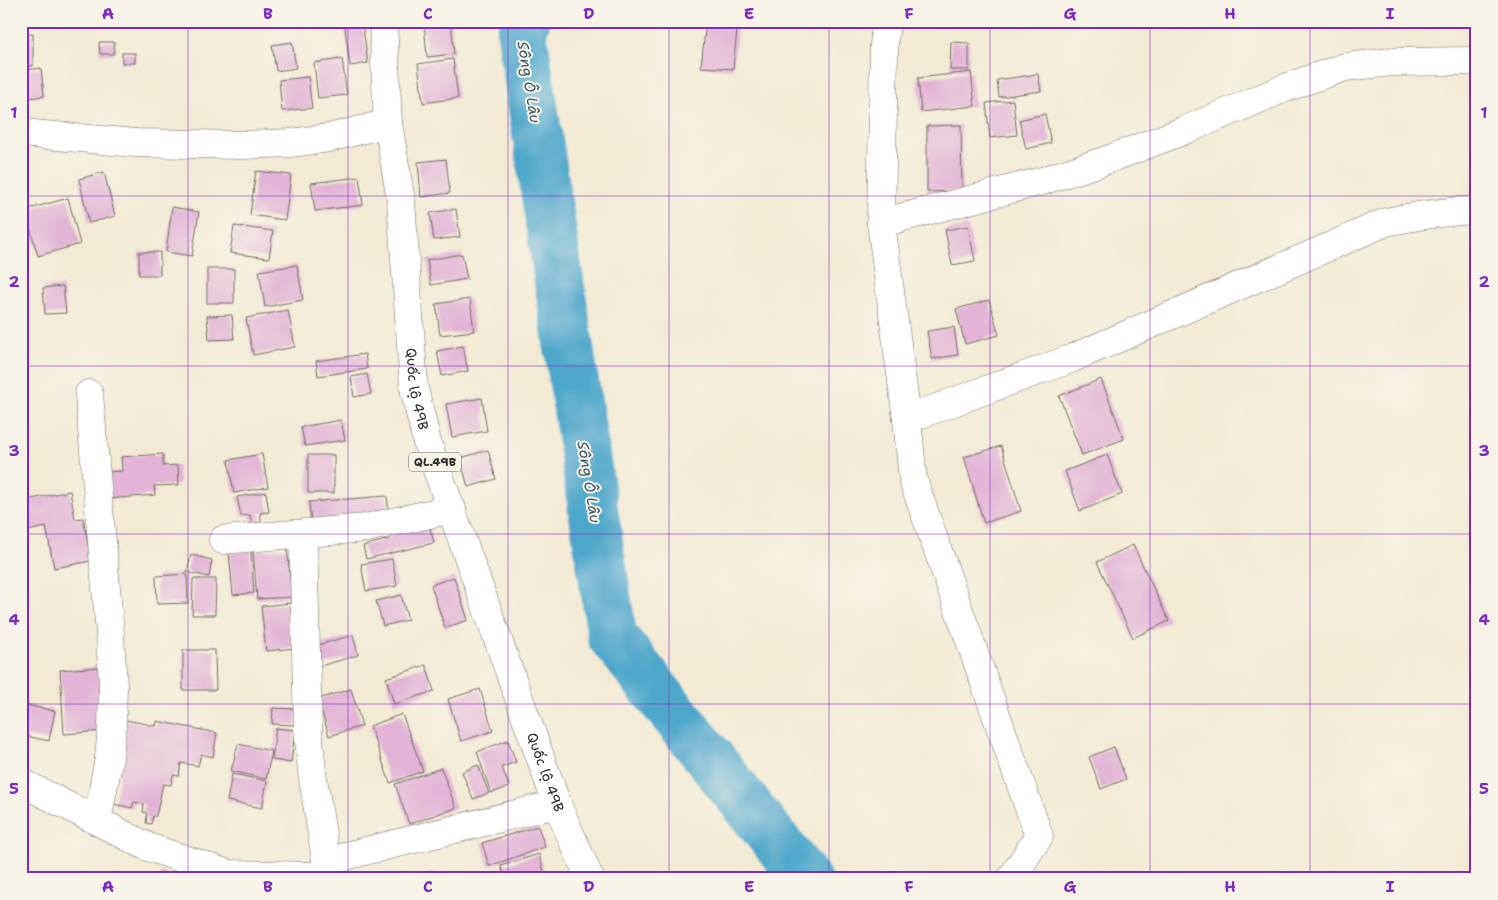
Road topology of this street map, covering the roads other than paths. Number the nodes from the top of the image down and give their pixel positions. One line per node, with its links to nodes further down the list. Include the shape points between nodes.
1 (383, 21): 4 (street, Quốc lộ 49B / QL.49B)
2 (886, 21): 7 (street)
3 (1477, 61): 7 (street, via 1392,62 1345,67 1042,182)
4 (388, 123): 5 (street, via 329,138 242,145 136,143); 10 (street, Quốc lộ 49B / QL.49B, via 400,201 414,388 427,442)
5 (21, 133)
6 (1477, 210): 9 (street, via 1386,222 1073,358)
7 (880, 223): 9 (street)
8 (89, 394): 15 (street, via 113,686 109,758)
9 (907, 419): 18 (street, via 912,480 1039,836)
10 (452, 509): 11 (street, via 366,528); 14 (street, Quốc lộ 49B / QL.49B)
11 (302, 534): 12 (street); 16 (street, via 308,729)
12 (223, 540)
13 (21, 782): 15 (street)
14 (557, 804): 16 (street, via 349,855); 17 (street, Quốc lộ 49B / QL.49B)
15 (97, 821): 16 (street, via 148,847 229,874)
16 (321, 874)
17 (590, 879)
18 (1010, 879)

